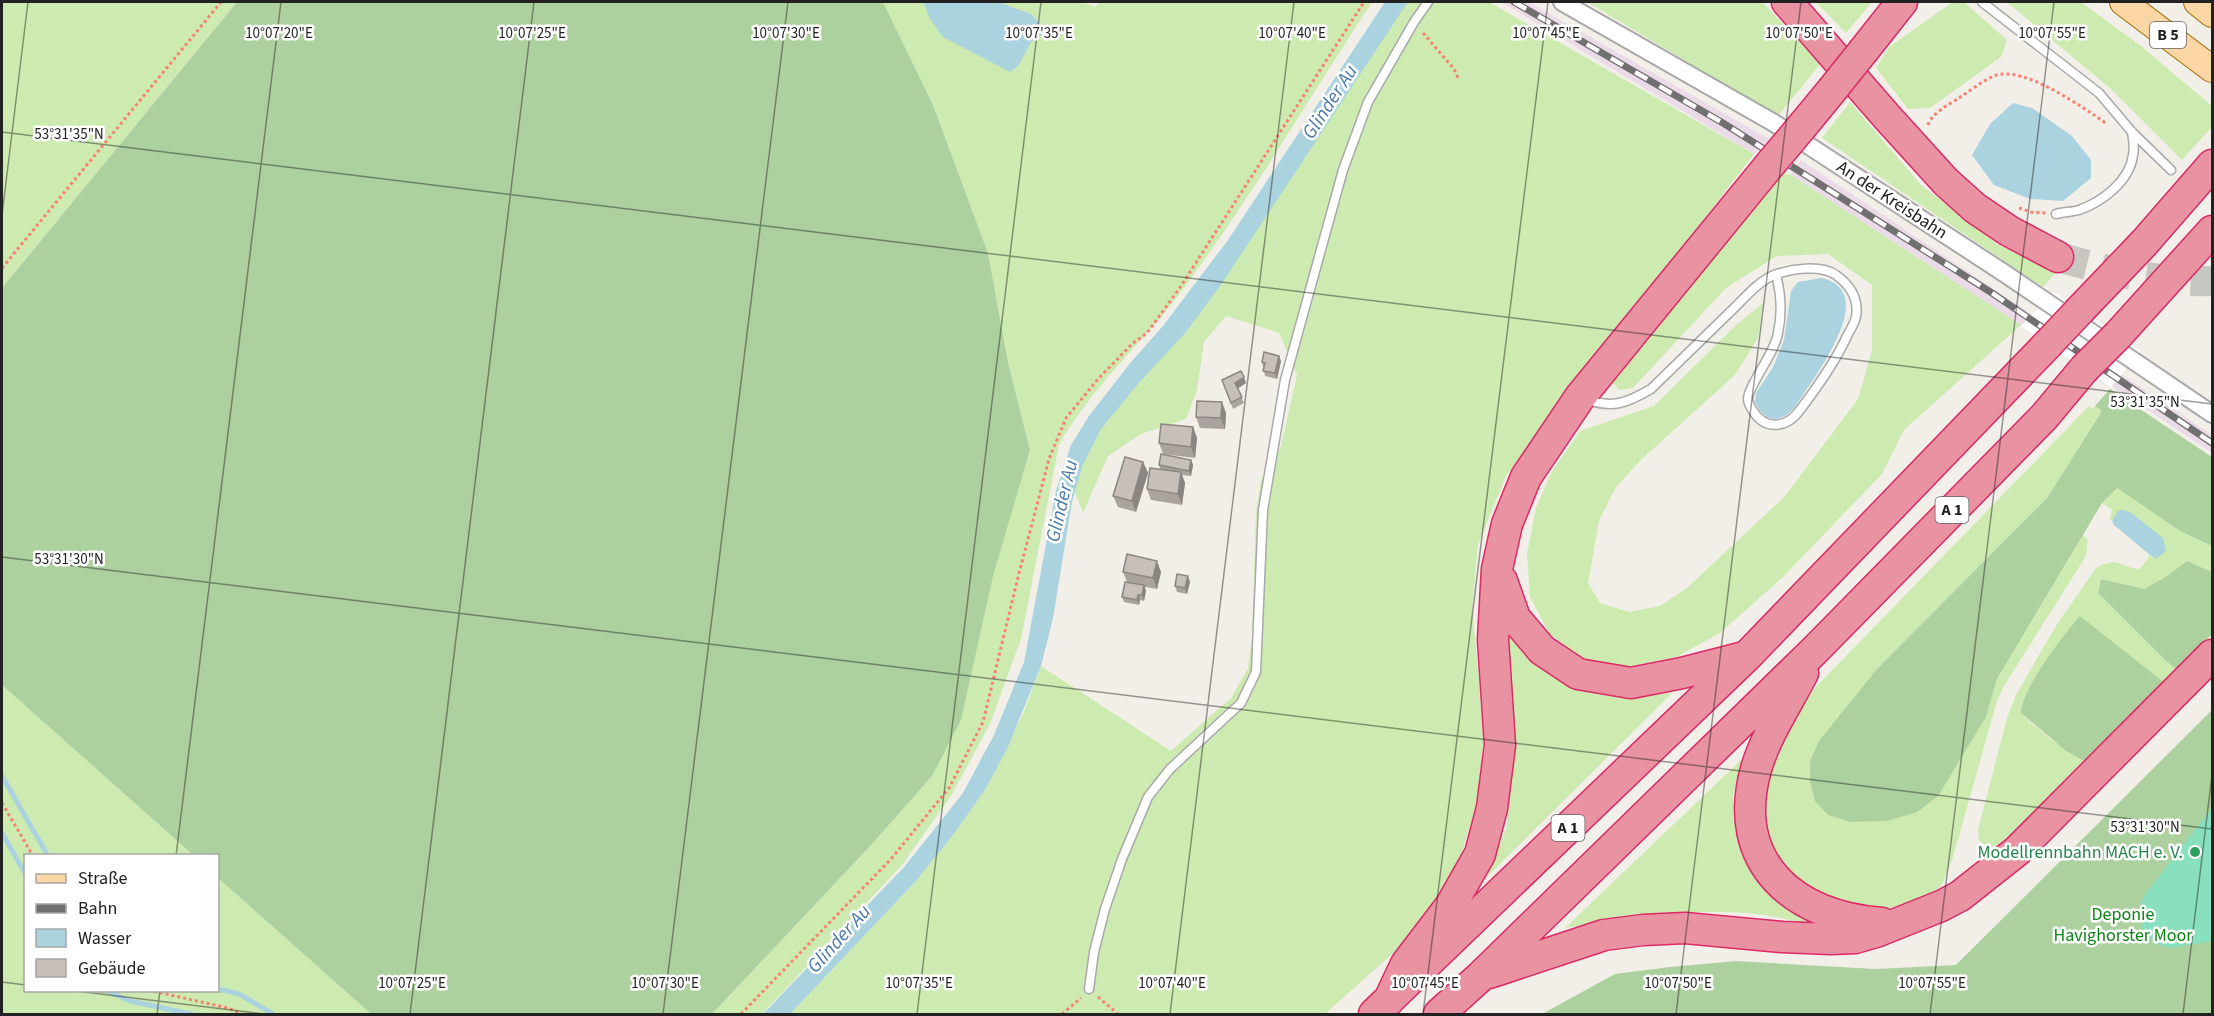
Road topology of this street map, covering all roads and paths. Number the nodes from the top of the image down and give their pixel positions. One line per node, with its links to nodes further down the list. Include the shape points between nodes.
1 (221, 2): 23 (path)
2 (1364, 2): 39 (path, via 1148,333 1098,379 1066,418 1049,459 982,722 949,788 891,859)
3 (1428, 2): 11 (lane)
4 (1562, 2): 26 (street, An der Kreisbahn, via 1782,128)
5 (1787, 2): 22 (highway, via 1946,182 2009,231)
6 (1982, 2): 15 (lane, via 2099,93)
7 (2123, 2): 12 (main road, B 5)
8 (2197, 2): 10 (main road, B 5)
9 (1901, 3): 25 (highway, bridge)
10 (2212, 14)
11 (1414, 22): 13 (path); 35 (lane, via 1368,102 1343,170 1285,380 1263,510 1256,672 1241,703 1170,769 1148,797 1105,909)
12 (2212, 69)
13 (1459, 80)
14 (1927, 127): 16 (path, via 1929,119 1971,90 1996,75 2010,75 2045,86)
15 (2132, 132): 16 (lane); 18 (lane)
16 (2133, 142): 20 (lane, via 2131,165 2110,193 2078,210)
17 (2212, 165): 30 (highway, A 1, bridge, via 2048,345)
18 (2171, 170)
19 (2014, 206): 20 (path)
20 (2056, 214)
21 (2212, 231): 28 (highway, A 1, bridge, via 2044,417)
22 (2058, 257)
23 (2, 268)
24 (1776, 275): 24 (lane, via 1812,268 1833,272 1848,284 1855,297 1856,318 1825,376 1797,415 1775,427 1761,421 1748,399 1778,335 1780,288); 25 (lane, via 1754,289 1651,389 1633,400 1603,406)
25 (1580, 397): 27 (highway, via 1526,477 1507,524)
26 (2212, 414)
27 (1497, 569): 30 (highway, via 1515,618 1542,650 1578,674 1631,683); 37 (highway, via 1492,640 1500,746 1492,808 1480,854 1451,905 1406,964)
28 (1816, 649): 33 (highway, via 1757,766 1750,802 1754,839 1761,858 1784,888 1818,910 1860,921); 34 (highway, A 1)
29 (2212, 655): 33 (highway, via 1997,869 1960,896)
30 (1747, 656): 37 (highway, A 1)
31 (2, 803): 32 (path)
32 (32, 854)
33 (1900, 922): 34 (highway, via 1855,938 1831,939 1685,928 1633,932 1604,936)
34 (1481, 976): 42 (highway, A 1)
35 (1089, 989): 40 (path); 41 (path)
36 (157, 992): 38 (path)
37 (1382, 1007)
38 (242, 1014)
39 (741, 1014)
40 (1062, 1014)
41 (1118, 1014)
42 (1439, 1014)

